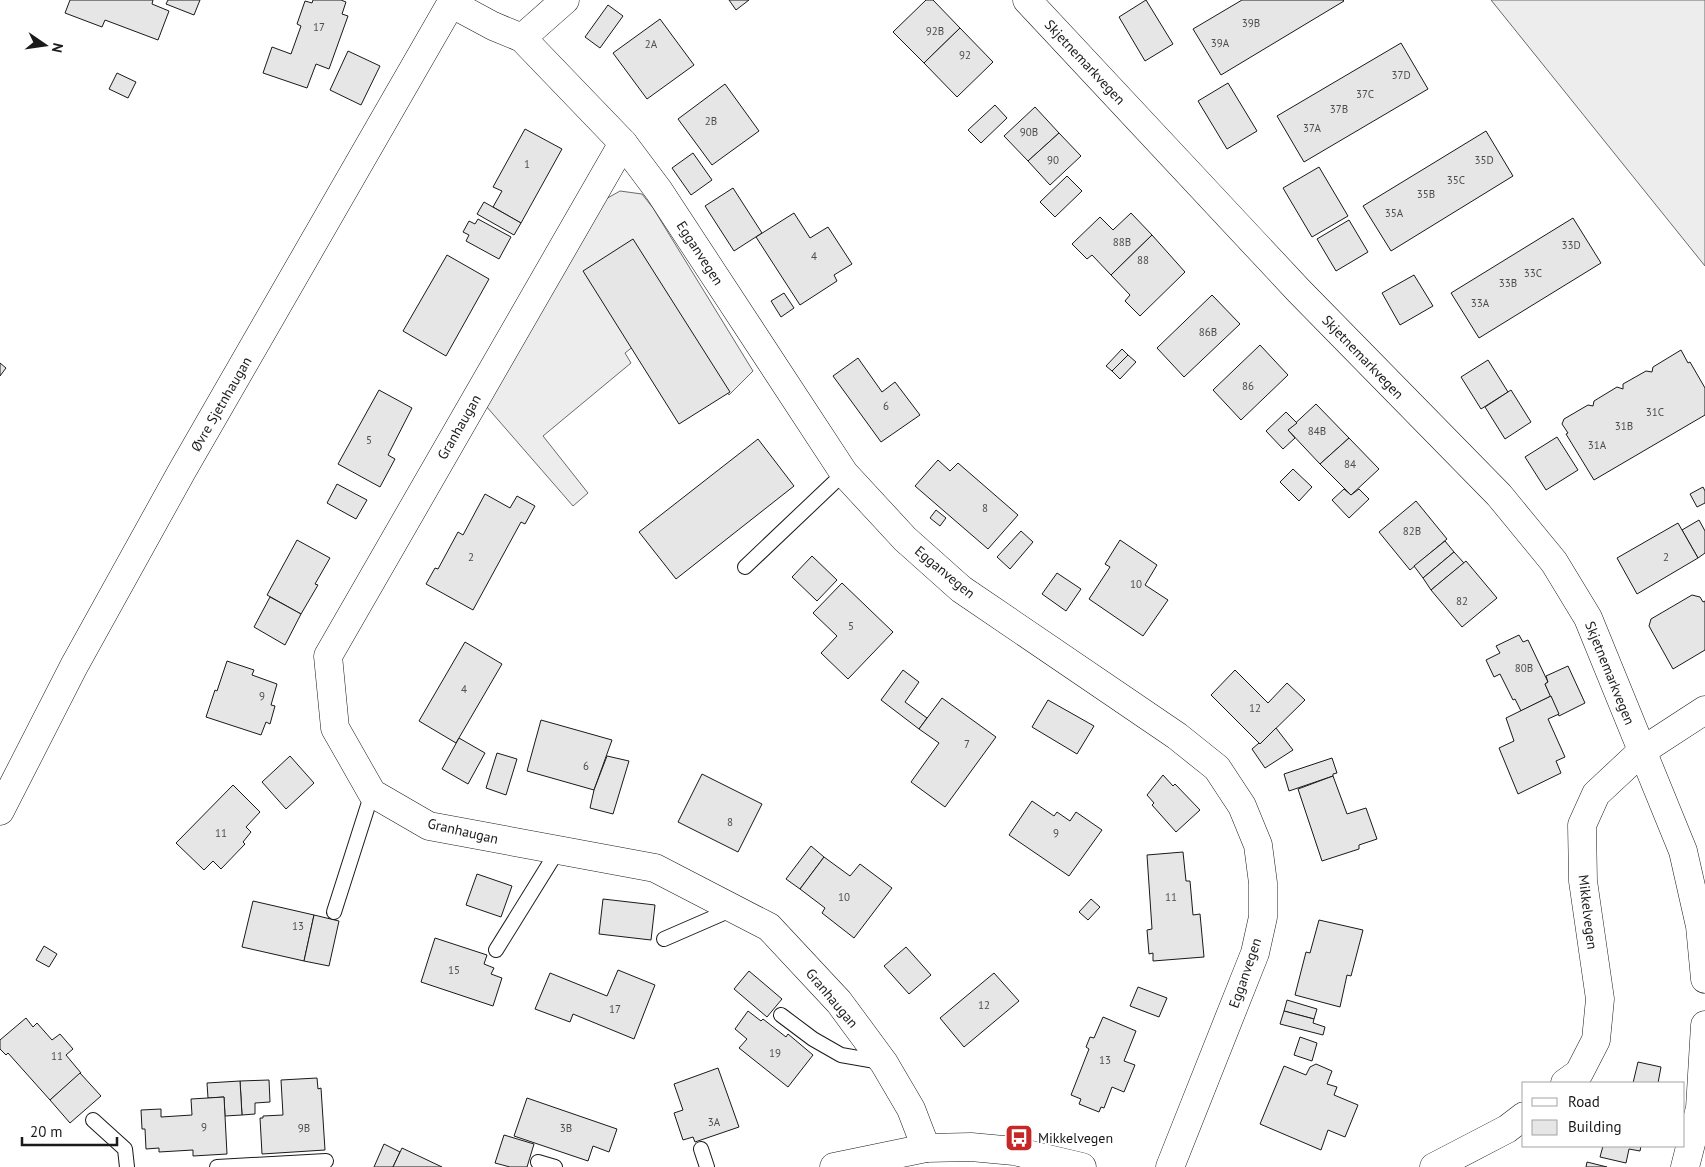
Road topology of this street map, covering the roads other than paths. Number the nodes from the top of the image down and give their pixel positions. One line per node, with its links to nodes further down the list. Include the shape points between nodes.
1 (565, 0): 4 (street)
2 (1027, 0): 9 (street, Skjetnemarkvegen, via 1299,291 1499,495 1548,554 1588,618)
3 (451, 1): 4 (street, Egganvegen, via 492,26); 11 (street, Øvre Sjetnhaugan, via 182,471 74,666)
4 (522, 38): 5 (street, Egganvegen)
5 (623, 143): 6 (street, Egganvegen, via 659,191); 10 (street, Granhaugan, via 328,656 335,728)
6 (844, 473): 7 (lane); 34 (street, Egganvegen, via 905,539 961,589 1177,736 1218,768 1242,806 1258,845 1263,883 1262,917 1255,953)
7 (746, 567)
8 (1705, 710): 9 (street)
9 (1642, 751): 17 (street, Skjetnemarkvegen, via 1683,851 1700,926); 21 (street, Mikkelvegen, via 1596,794 1582,825 1583,881 1600,999 1596,1040 1579,1073)
10 (372, 793): 12 (street, Granhaugan, via 429,826); 14 (lane)
11 (0, 811)
12 (558, 850): 13 (street, Granhaugan, via 655,868); 16 (lane)
13 (733, 909): 15 (lane); 20 (street, Granhaugan, via 769,927 838,1002)
14 (334, 912)
15 (664, 939)
16 (496, 950)
17 (1705, 980)
18 (781, 1015): 20 (lane, via 813,1039 842,1055)
19 (1705, 1025): 36 (street, via 1700,1108)
20 (884, 1062): 24 (street, Granhaugan, via 911,1108)
21 (1566, 1082)
22 (1522, 1118): 35 (street, via 1507,1129)
23 (93, 1120): 28 (lane, via 125,1149)
24 (926, 1148): 32 (street); 33 (street, via 971,1147 1014,1151)
25 (701, 1149): 31 (lane)
26 (326, 1161): 29 (lane)
27 (538, 1162): 30 (lane)
28 (127, 1167)
29 (217, 1167)
30 (555, 1167)
31 (707, 1167)
32 (834, 1167)
33 (1082, 1167)
34 (1170, 1167)
35 (1434, 1167)
36 (1686, 1167)

